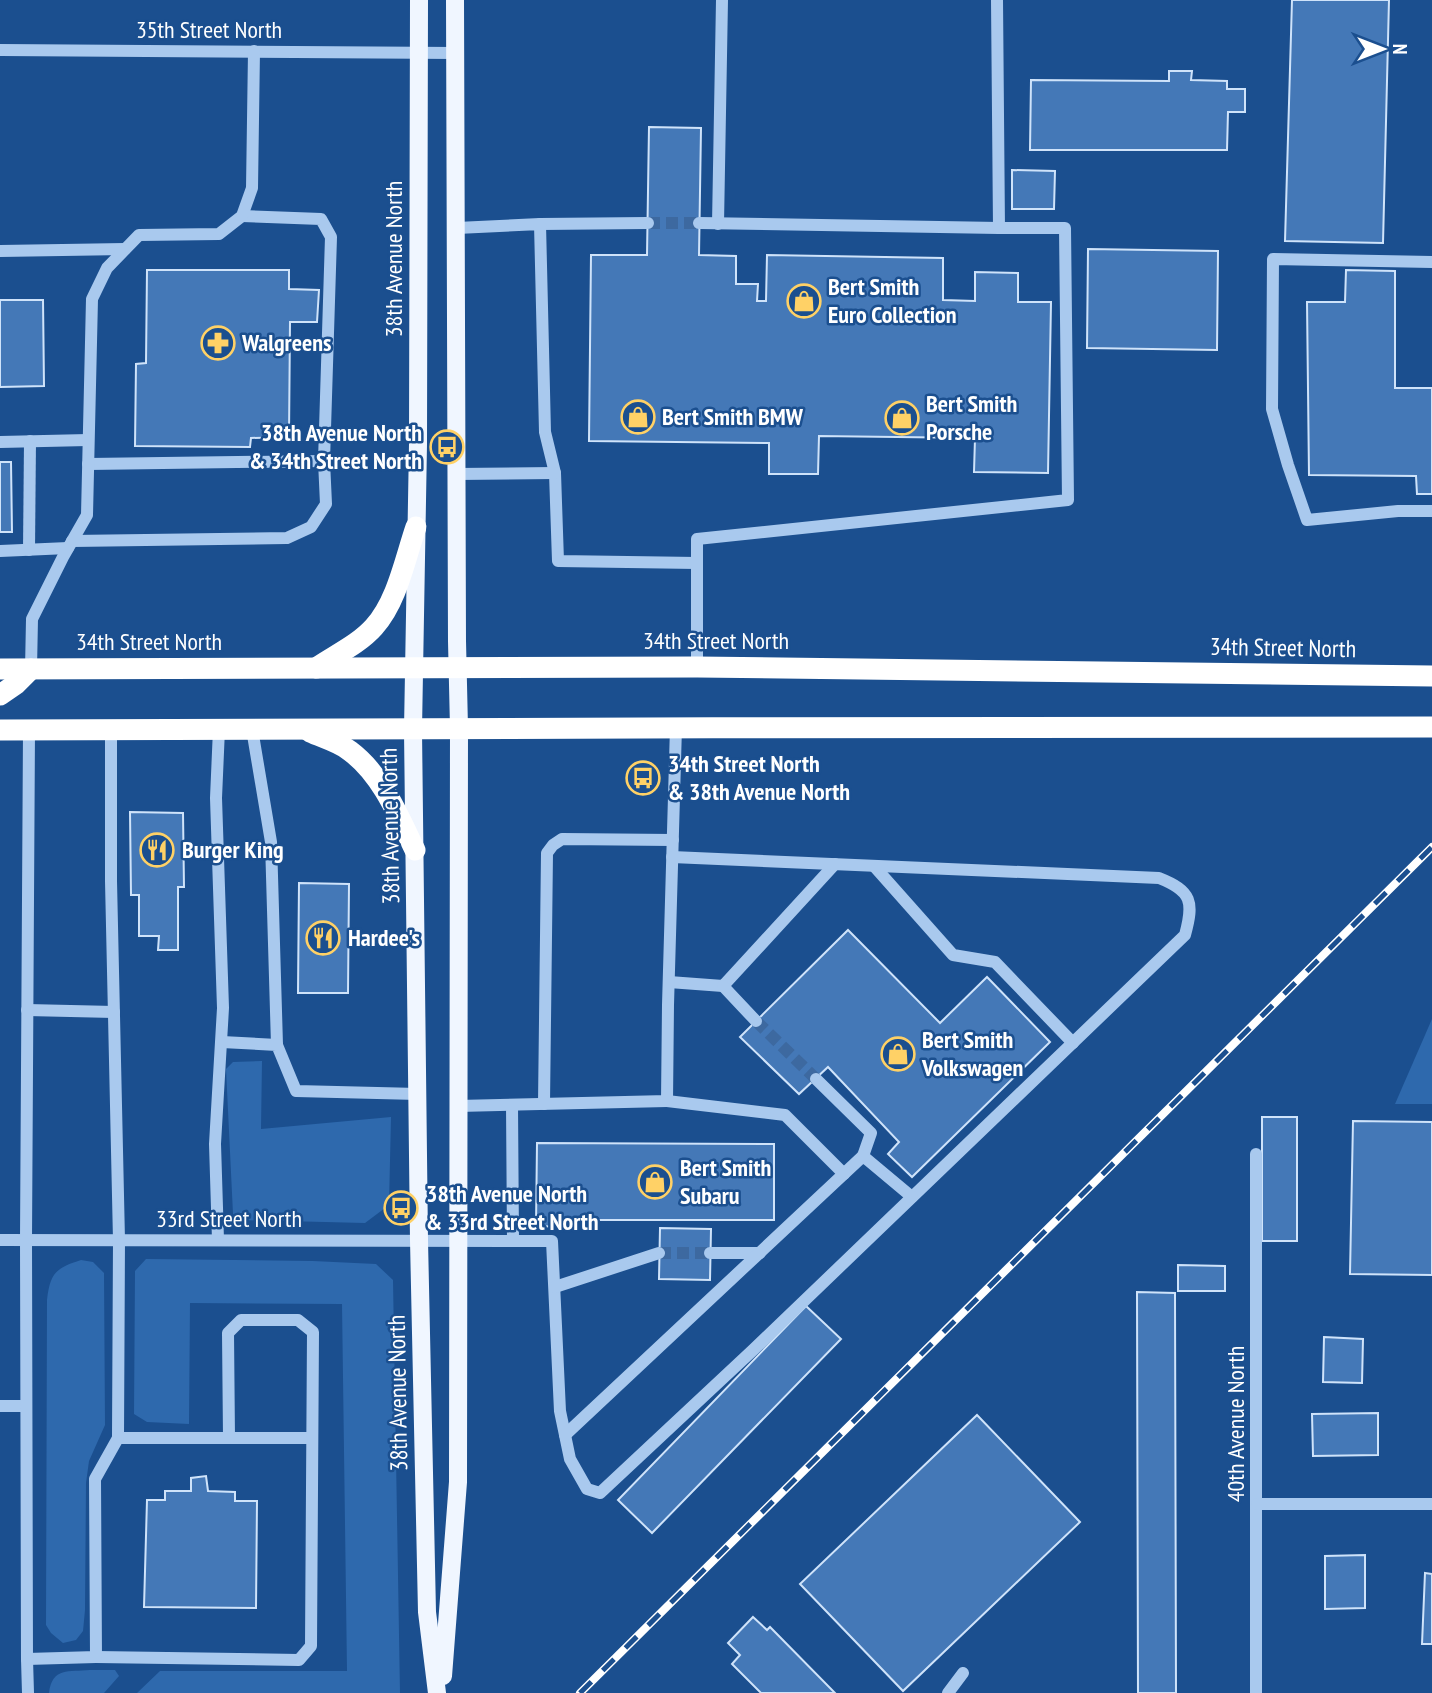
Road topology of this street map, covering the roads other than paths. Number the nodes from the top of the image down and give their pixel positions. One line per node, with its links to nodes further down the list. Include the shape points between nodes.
1 (419, 0): 7 (main road, 38th Avenue North)
2 (455, 0): 8 (main road, 38th Avenue North)
3 (722, 0): 13 (street)
4 (997, 0): 15 (street)
5 (0, 50): 6 (street, 35th Street North)
6 (254, 51): 7 (street, 35th Street North); 9 (street, via 252,188)
7 (418, 52): 8 (street, 35th Street North); 27 (main road, 38th Avenue North)
8 (456, 53): 14 (main road, 38th Avenue North)
9 (242, 216): 16 (street, via 219,234 139,235); 22 (street, via 321,219 331,237)
10 (648, 223): 12 (street)
11 (699, 223): 13 (street)
12 (540, 224): 14 (street); 24 (street, via 545,432)
13 (718, 224): 15 (street)
14 (457, 228): 25 (main road, 38th Avenue North)
15 (999, 228): 31 (street, via 1065,228 1068,500 697,539)
16 (125, 249): 17 (street); 19 (street, via 107,268 92,299)
17 (0, 251)
18 (1432, 262): 26 (street, via 1273,258 1272,409 1307,520)
19 (88, 440): 20 (street); 23 (street)
20 (30, 441): 21 (street); 29 (street)
21 (0, 442)
22 (324, 460): 23 (street); 28 (street, via 326,503 311,527 287,538)
23 (88, 464): 28 (street, via 87,515)
24 (555, 473): 25 (street); 31 (street, via 558,561)
25 (456, 474): 32 (main road, 38th Avenue North)
26 (1432, 511)
27 (416, 527): 34 (highway, via 394,595 376,625); 35 (main road, 38th Avenue North)
28 (70, 545): 29 (street); 37 (street, via 32,620)
29 (29, 550): 30 (street)
30 (0, 551)
31 (697, 563): 33 (street)
32 (458, 667): 33 (highway, 34th Street North); 35 (highway, 34th Street North); 42 (main road, 38th Avenue North)
33 (697, 667): 38 (highway, 34th Street North)
34 (316, 668): 35 (highway, 34th Street North); 37 (highway, 34th Street North)
35 (414, 668): 49 (main road, 38th Avenue North)
36 (0, 669): 37 (highway, 34th Street North)
37 (31, 669): 39 (highway)
38 (1428, 676)
39 (0, 695)
40 (676, 727): 41 (highway); 42 (highway); 50 (street)
41 (1425, 727)
42 (459, 728): 49 (highway); 68 (main road, 38th Avenue North)
43 (219, 729): 44 (highway); 48 (highway); 60 (street, via 216,798)
44 (252, 729): 45 (highway); 62 (street, via 271,842)
45 (305, 729): 49 (highway); 51 (highway, via 349,750 374,776)
46 (0, 730): 47 (highway)
47 (29, 730): 48 (highway); 57 (street)
48 (111, 730): 58 (street)
49 (413, 730): 51 (main road, 38th Avenue North)
50 (673, 840): 52 (street); 66 (street, via 562,839 547,853)
51 (415, 850): 64 (main road, 38th Avenue North)
52 (672, 857): 53 (street); 55 (street)
53 (835, 864): 54 (street); 56 (street)
54 (874, 866): 61 (street, via 953,955 995,962); 61 (street, via 1159,878 1187,894 1191,914 1185,935)
55 (669, 982): 56 (street); 65 (street)
56 (723, 986): 59 (street)
57 (27, 1010): 58 (street); 74 (street)
58 (114, 1012): 75 (street)
59 (756, 1021)
60 (222, 1042): 62 (street); 76 (street, via 215,1144)
61 (1073, 1043): 72 (street)
62 (276, 1045): 64 (street, via 296,1090)
63 (816, 1079): 70 (street, via 871,1133)
64 (418, 1094): 77 (main road, 38th Avenue North)
65 (667, 1101): 66 (street); 71 (street, via 785,1115)
66 (544, 1104): 67 (street)
67 (512, 1105): 68 (street); 79 (street)
68 (458, 1106): 78 (main road, 38th Avenue North)
69 (1256, 1154): 90 (street, 40th Avenue North)
70 (863, 1156): 71 (street); 72 (street)
71 (844, 1174): 82 (street)
72 (912, 1197): 86 (street, via 600,1493 587,1489 570,1459)
73 (0, 1240): 74 (street, 33rd Street North)
74 (26, 1240): 75 (street, 33rd Street North); 85 (street)
75 (119, 1240): 76 (street, 33rd Street North); 87 (street)
76 (218, 1240): 77 (street, 33rd Street North)
77 (419, 1240): 78 (street, 33rd Street North); 96 (main road, 38th Avenue North, via 427,1612)
78 (458, 1240): 79 (street, 33rd Street North); 96 (main road, 38th Avenue North, via 458,1482)
79 (513, 1241): 83 (street, 33rd Street North, via 552,1241)
80 (659, 1253): 83 (street)
81 (710, 1253): 82 (street)
82 (760, 1253): 86 (street)
83 (555, 1287): 86 (street)
84 (0, 1406): 85 (street)
85 (26, 1406): 93 (street)
86 (565, 1435)
87 (118, 1438): 88 (street); 92 (street, via 95,1479)
88 (229, 1438): 89 (street); 89 (street, via 228,1333 241,1321 298,1321 313,1332)
89 (312, 1438): 92 (street, via 311,1646 299,1660)
90 (1257, 1504): 91 (street); 98 (street, 40th Avenue North)
91 (1432, 1504)
92 (96, 1657): 93 (street)
93 (27, 1659): 95 (street)
94 (963, 1673): 97 (street)
95 (28, 1693)
96 (439, 1693)
97 (948, 1693)
98 (1256, 1693)

